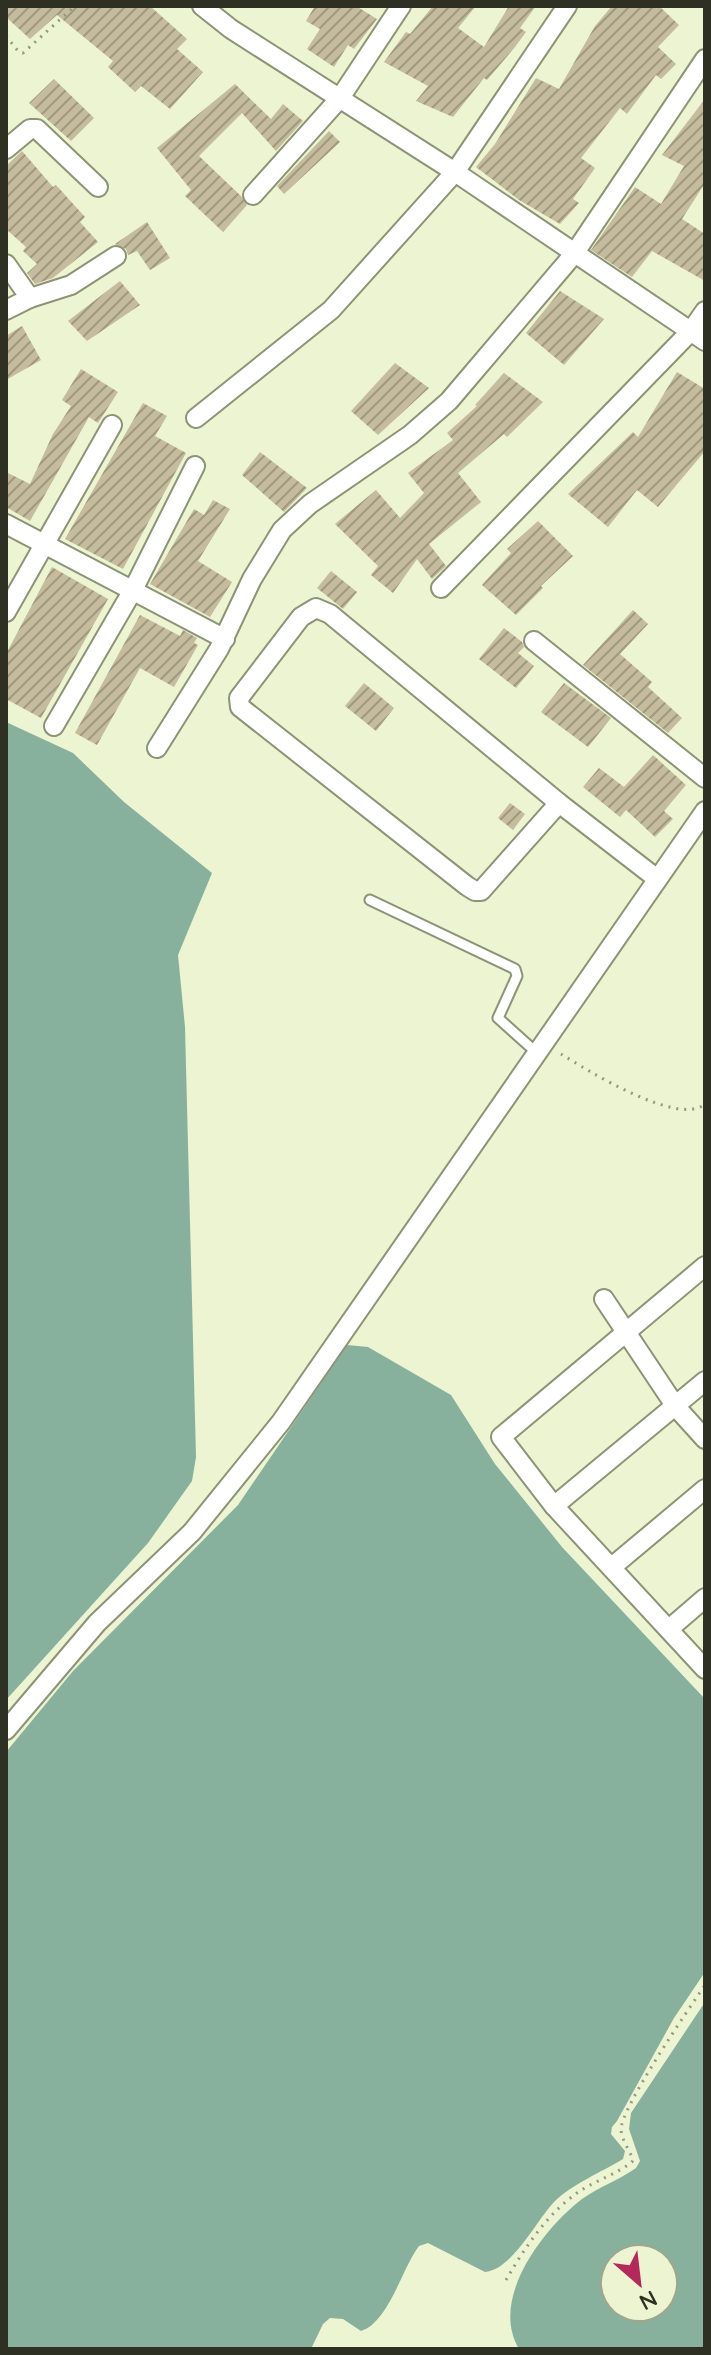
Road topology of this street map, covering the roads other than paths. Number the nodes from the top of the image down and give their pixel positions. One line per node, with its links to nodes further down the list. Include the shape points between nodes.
1 (202, 6): 4 (street)
2 (401, 6): 6 (street)
3 (567, 6): 8 (street)
4 (225, 14): 6 (street)
5 (705, 59): 11 (street)
6 (340, 98): 8 (street); 10 (street)
7 (6, 149): 9 (street, via 37,129)
8 (455, 172): 11 (street); 18 (street, via 331,310)
9 (98, 187)
10 (253, 195)
11 (574, 254): 17 (street); 26 (street, via 434,416 282,530)
12 (116, 256): 14 (street, via 71,285)
13 (6, 264): 14 (street)
14 (30, 298): 15 (street)
15 (6, 310)
16 (705, 311): 17 (street)
17 (698, 336): 23 (street)
18 (196, 418)
19 (112, 425): 22 (street)
20 (195, 466): 24 (street)
21 (6, 524): 22 (street)
22 (44, 544): 24 (street); 25 (street)
23 (441, 588)
24 (133, 590): 26 (street); 28 (street)
25 (6, 612)
26 (225, 639): 29 (street)
27 (534, 641): 30 (street)
28 (54, 726)
29 (157, 748)
30 (705, 778)
31 (559, 803): 31 (street, via 321,609 301,617 238,701 475,891 490,882); 33 (street)
32 (705, 811): 33 (street)
33 (656, 878): 35 (street)
34 (370, 900): 35 (lane, via 515,969 517,976 498,1018)
35 (540, 1049): 48 (street, via 281,1422 192,1532 97,1623)
36 (705, 1266): 38 (street)
37 (604, 1299): 38 (street)
38 (626, 1331): 40 (street); 43 (street, via 501,1437)
39 (705, 1381): 40 (street)
40 (676, 1407): 41 (street); 43 (street)
41 (705, 1439)
42 (705, 1489): 44 (street)
43 (554, 1506): 44 (street)
44 (613, 1566): 46 (street)
45 (705, 1598): 46 (street)
46 (669, 1629): 47 (street)
47 (705, 1669)
48 (6, 1730)

